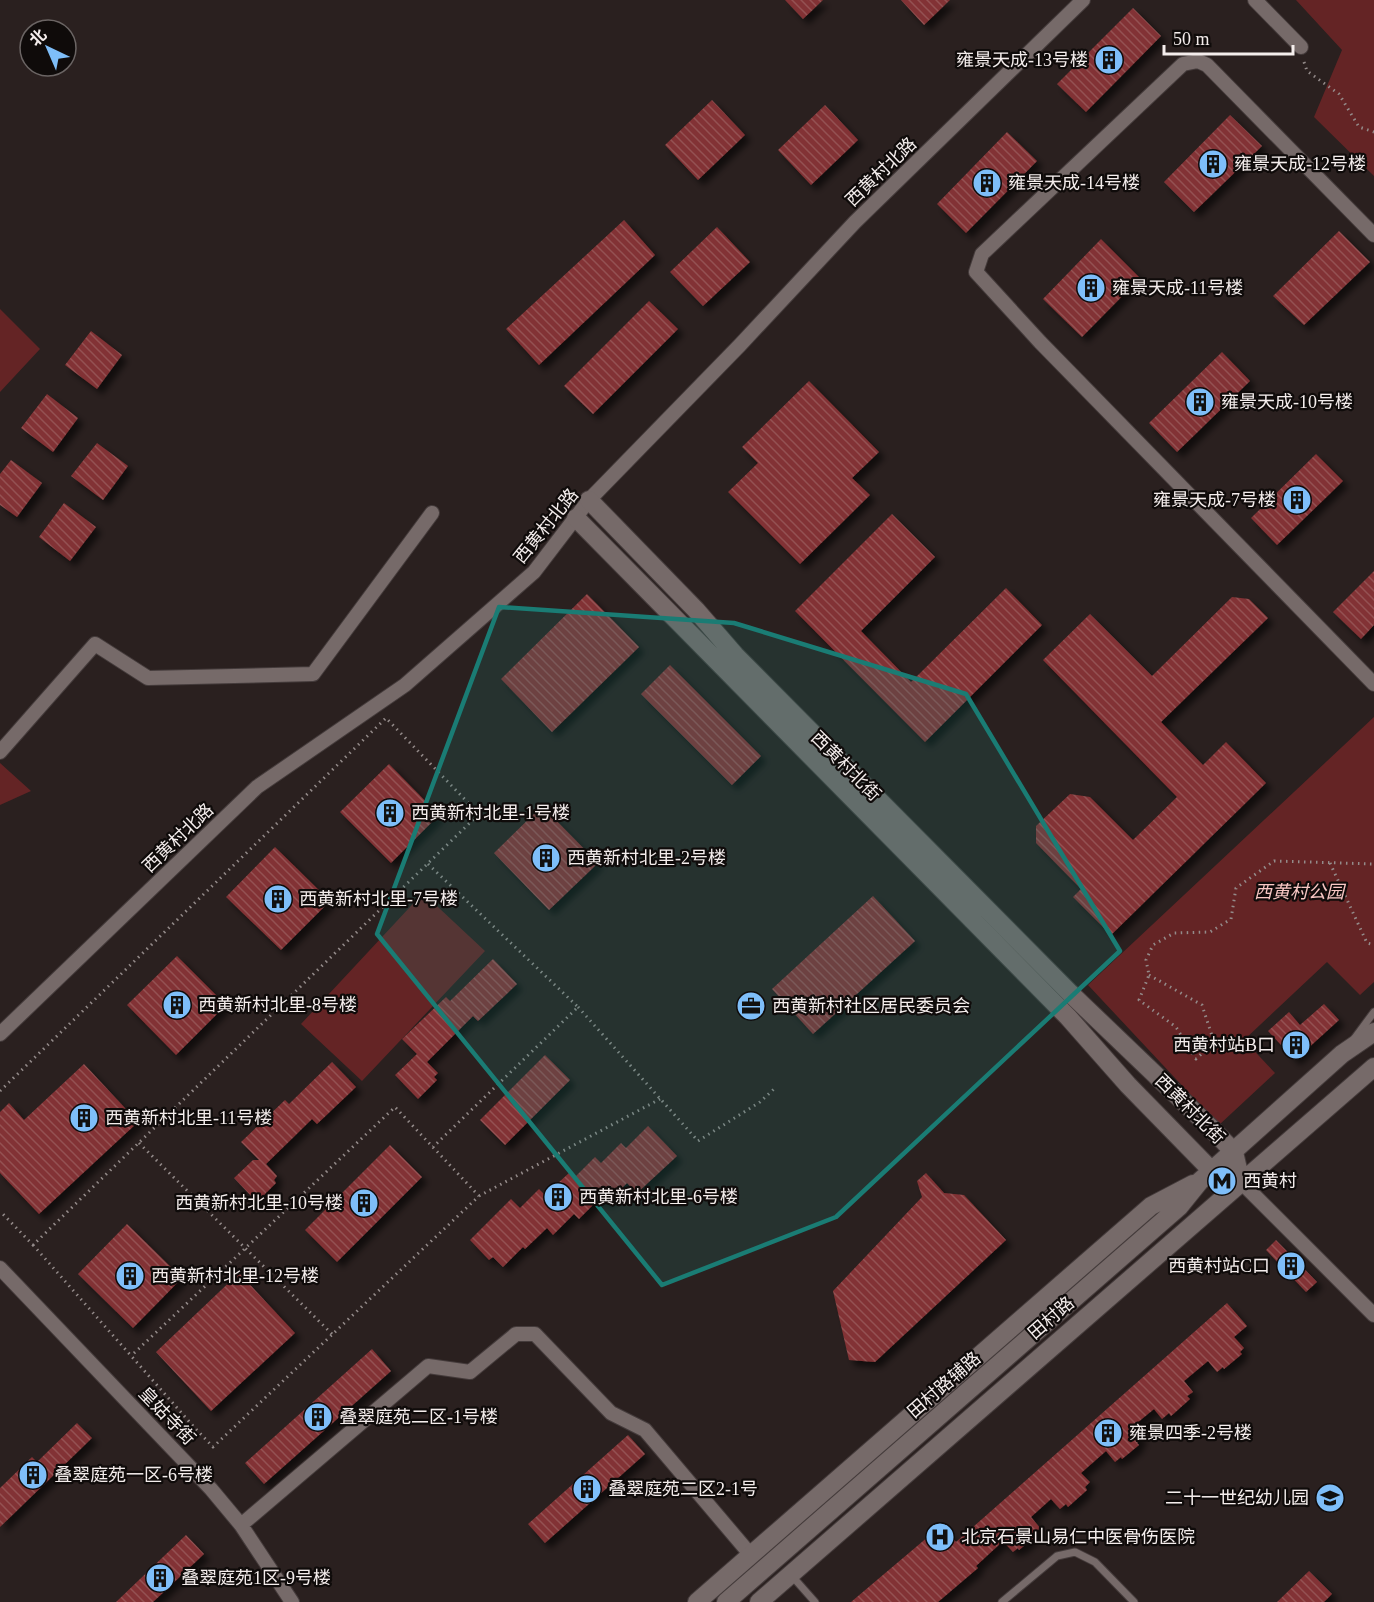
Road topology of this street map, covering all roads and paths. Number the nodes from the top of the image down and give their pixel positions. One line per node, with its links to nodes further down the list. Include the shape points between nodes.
1 (1083, 0): 7 (street, 西黄村北路, via 855,222)
2 (1255, 0): 3 (street)
3 (1301, 47)
4 (1307, 71): 5 (path, via 1339,94 1359,127)
5 (1374, 132)
6 (1374, 235): 10 (street, via 1232,89 1198,61 1183,64 1029,208 982,254 976,272)
7 (589, 500): 9 (street, 西黄村北路); 30 (street, 西黄村北街, via 743,663)
8 (432, 513): 11 (street, via 313,674 148,678 95,644)
9 (576, 518): 20 (street, 西黄村北路, via 534,572 405,685 257,787); 31 (street, 西黄村北街, via 1068,1017)
10 (1374, 684)
11 (0, 752)
12 (1330, 863): 14 (path); 15 (path, via 1367,943); 16 (path, via 1274,861 1236,888 1231,919 1210,932 1174,933 1153,945 1146,960)
13 (428, 864): 17 (path); 26 (path, via 479,814 386,718); 28 (path)
14 (1374, 864)
15 (1374, 945)
16 (1149, 975): 21 (path, via 1202,1005); 21 (path, via 1139,1000 1176,1027 1196,1059)
17 (578, 1007): 27 (path); 29 (path)
18 (1374, 1012): 23 (lane)
19 (1374, 1032): 23 (street, 田村路)
20 (0, 1034)
21 (1214, 1042): 22 (path)
22 (1238, 1043)
23 (1342, 1054): 30 (street, 田村路)
24 (1374, 1068): 32 (street, 田村路)
25 (774, 1089): 27 (path, via 698,1142)
26 (0, 1091)
27 (661, 1099): 33 (path)
28 (139, 1143): 35 (path); 36 (path)
29 (433, 1147): 33 (path); 36 (path, via 395,1107)
30 (1233, 1152): 31 (street, 田村路); 32 (street, 西黄村北街)
31 (1206, 1176): 32 (street, 西黄村北街); 42 (street, 田村路辅路, via 1151,1206); 46 (street, 田村路, via 1179,1207)
32 (1241, 1182): 38 (street); 43 (street, 田村路)
33 (479, 1196): 39 (path)
34 (0, 1211): 35 (path)
35 (33, 1245): 40 (path)
36 (246, 1248): 39 (path); 40 (path)
37 (0, 1268): 41 (street, 皇姑寺街)
38 (1374, 1315)
39 (333, 1335): 40 (path, via 213,1447)
40 (131, 1356)
41 (241, 1525): 42 (street, via 428,1366 470,1372 516,1334 535,1334 611,1413 645,1430); 44 (street, 皇姑寺街)
42 (750, 1554): 45 (street, 田村路辅路)
43 (790, 1574): 47 (street, 田村路); 48 (lane)
44 (292, 1602)
45 (697, 1602)
46 (726, 1602)
47 (759, 1602)
48 (815, 1602)
49 (1002, 1602): 50 (lane, via 1057,1556 1075,1552 1095,1563)
50 (1134, 1602)

